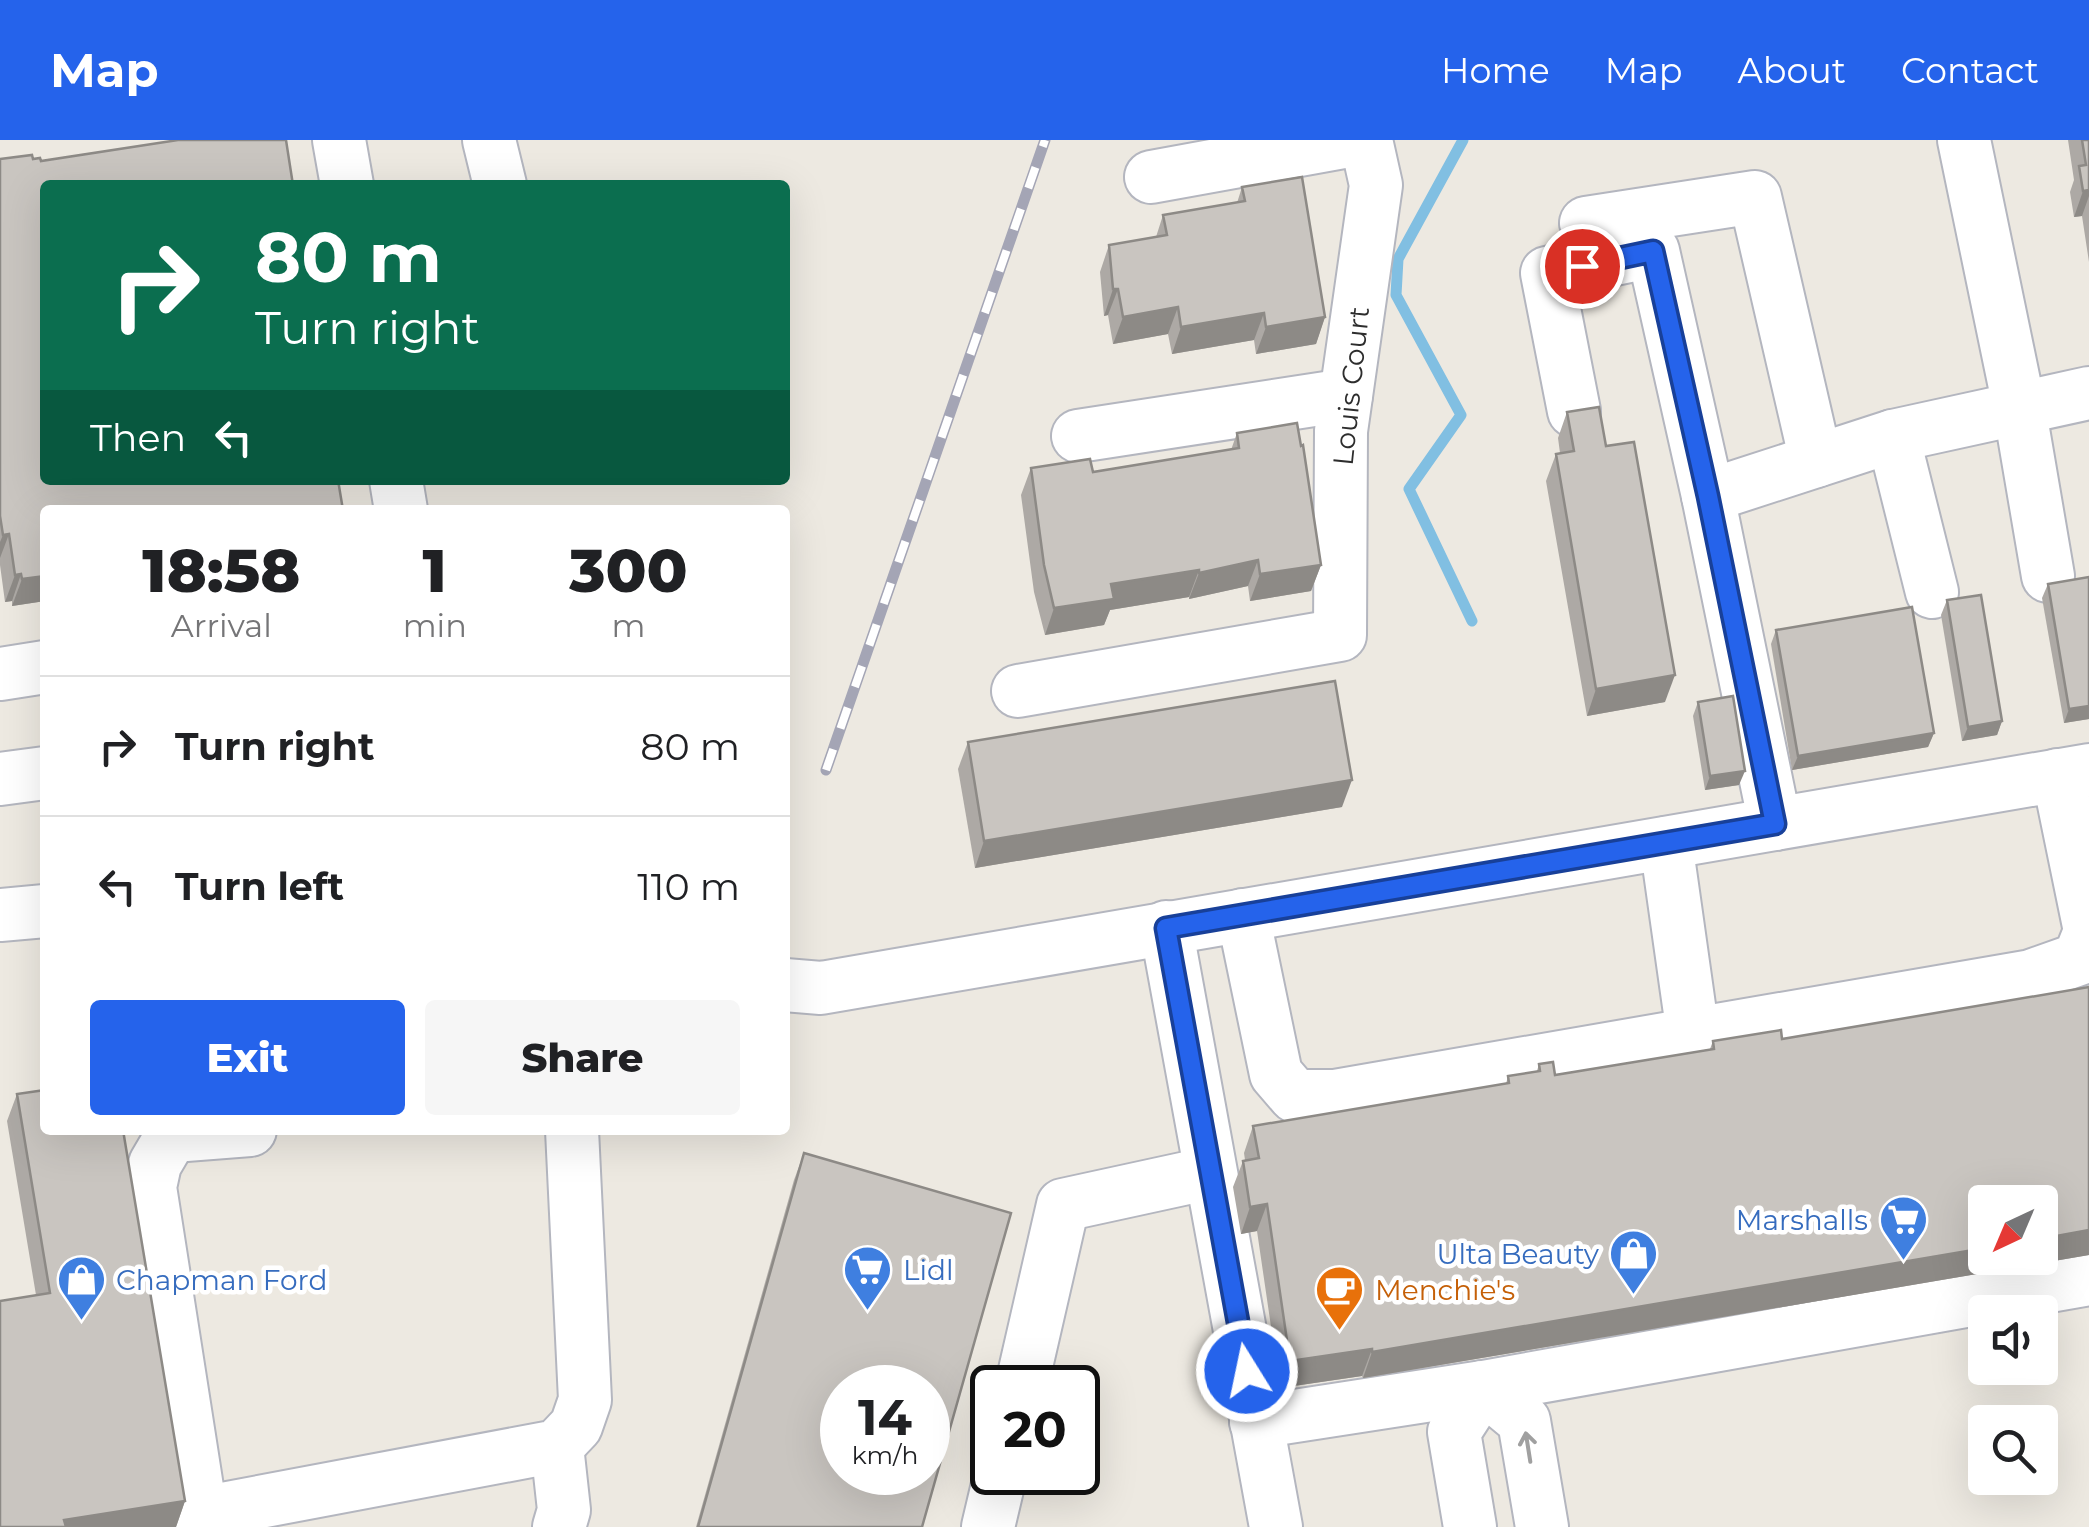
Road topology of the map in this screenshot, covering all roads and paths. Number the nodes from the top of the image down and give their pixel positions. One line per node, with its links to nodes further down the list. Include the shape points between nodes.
1 (339, 140): 7 (street)
2 (488, 140): 8 (street)
3 (1355, 140): 6 (street)
4 (1366, 140): 11 (street, Louis Court, via 1376,185)
5 (1964, 140): 12 (street)
6 (1177, 162)
7 (346, 180)
8 (499, 180)
9 (1586, 223): 16 (street, via 1755,197)
10 (2089, 392): 12 (street)
11 (1346, 395): 14 (street); 22 (street, Louis Court, via 1340,635)
12 (2019, 406): 15 (street); 18 (street)
13 (1574, 410): 17 (street, via 1547,273 1653,251)
14 (1078, 436)
15 (1893, 436): 16 (street); 19 (street)
16 (1816, 461): 17 (street)
17 (1708, 496): 26 (street)
18 (2048, 576)
19 (1932, 592)
20 (40, 669): 21 (street)
21 (0, 674)
22 (1018, 691)
23 (40, 773): 25 (street)
24 (2074, 773): 26 (street); 28 (street)
25 (0, 779)
26 (1775, 824): 27 (street)
27 (1666, 842): 31 (street); 36 (street)
28 (2083, 870): 32 (street)
29 (40, 911): 30 (street)
30 (0, 914)
31 (1243, 915): 33 (street); 36 (street, via 1276,1074 1294,1096 1334,1096)
32 (2089, 926)
33 (1166, 928): 35 (street, via 821,988); 39 (street)
34 (2089, 934): 36 (street, via 2078,959 2031,976)
35 (790, 986)
36 (1693, 1034)
37 (173, 1135): 46 (street, via 150,1187)
38 (572, 1135): 44 (street, via 585,1400 576,1426)
39 (1210, 1173): 41 (street, via 1063,1205); 43 (street)
40 (2089, 1279): 42 (street)
41 (1025, 1365)
42 (1482, 1387): 43 (street); 50 (street, via 1454,1432); 51 (street, one-way to 42, via 1524,1421)
43 (1256, 1422): 49 (street)
44 (557, 1446): 46 (street); 47 (street, via 564,1510)
45 (996, 1495): 48 (street)
46 (216, 1518)
47 (558, 1527)
48 (988, 1527)
49 (1276, 1527)
50 (1470, 1527)
51 (1542, 1527)

